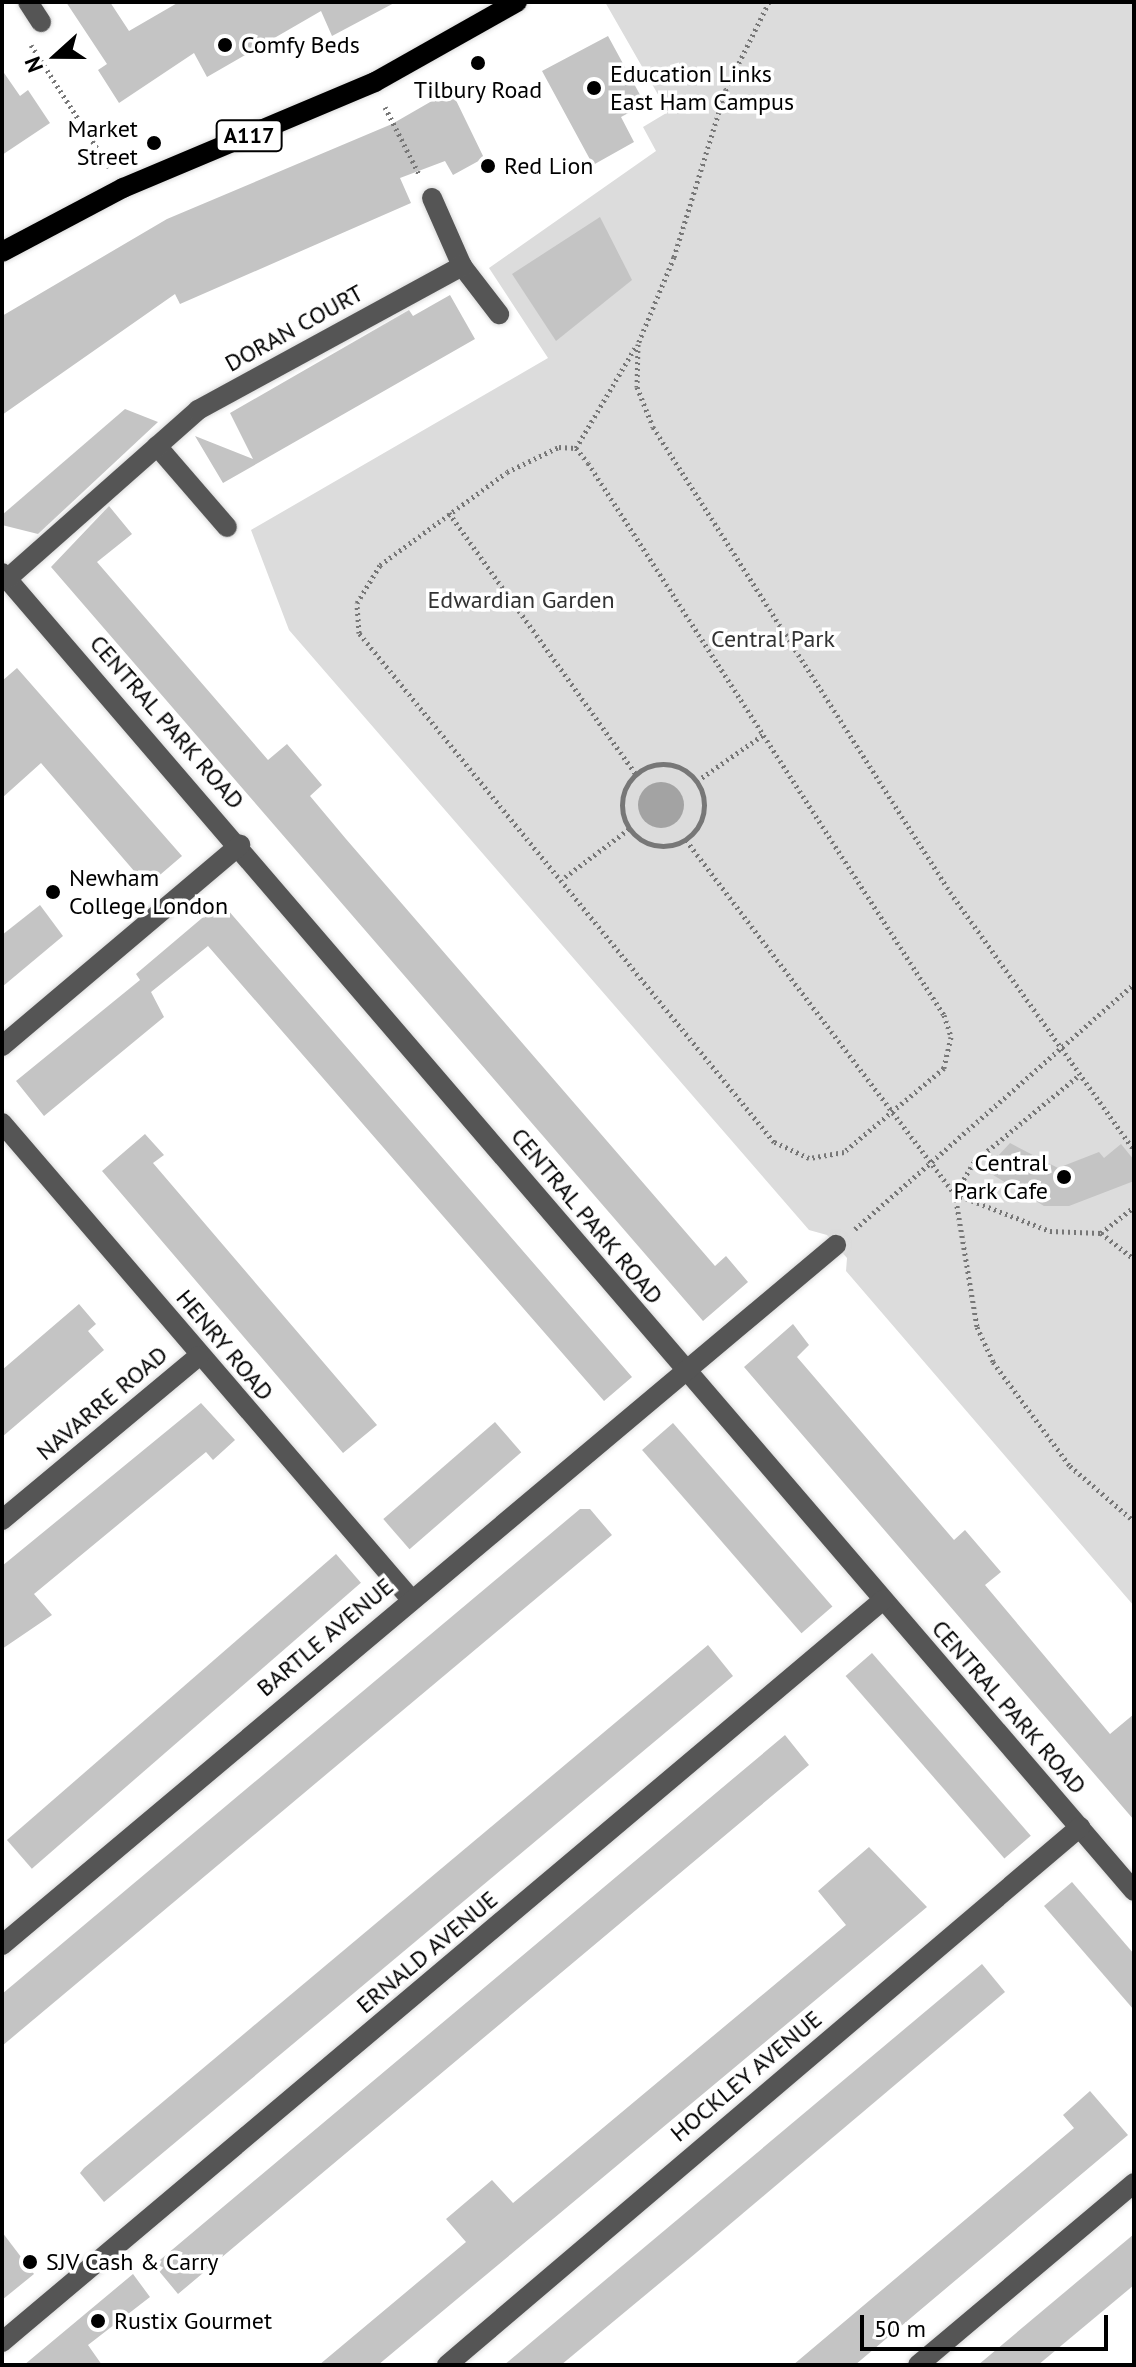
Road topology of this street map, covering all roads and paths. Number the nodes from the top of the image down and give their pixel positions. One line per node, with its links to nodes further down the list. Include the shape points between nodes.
1 (28, 2): 4 (street)
2 (517, 2): 6 (main road, A117, via 375,82)
3 (769, 2): 11 (path, via 726,89 674,257)
4 (41, 22): 6 (path, via 30,47)
5 (392, 123): 7 (path)
6 (123, 188): 8 (main road, A117)
7 (432, 198): 9 (street)
8 (2, 252)
9 (462, 266): 10 (street); 12 (street, DORAN COURT, via 198,410)
10 (499, 314)
11 (638, 344): 13 (path); 26 (path, via 637,387 653,427)
12 (157, 446): 15 (street); 16 (street, DORAN COURT)
13 (576, 448): 14 (path, via 531,459); 17 (path)
14 (449, 513): 18 (path); 23 (path, via 380,565 353,617)
15 (227, 527)
16 (4, 576): 22 (street, CENTRAL PARK ROAD)
17 (764, 734): 19 (path); 28 (path, via 944,1015 951,1037 944,1068)
18 (636, 774): 19 (path, via 667,764); 20 (path, via 622,804)
19 (697, 781): 21 (path, via 704,811)
20 (629, 829): 21 (path, via 652,845); 23 (path)
21 (686, 840): 28 (path)
22 (240, 845): 25 (street); 38 (street, CENTRAL PARK ROAD)
23 (565, 877): 28 (path, via 789,1153 826,1158 844,1152)
24 (1134, 984): 26 (path)
25 (2, 1046)
26 (1058, 1052): 27 (path); 31 (path)
27 (1077, 1077): 30 (path); 32 (path, via 974,1162)
28 (891, 1113): 31 (path)
29 (2, 1123): 37 (street, HENRY ROAD)
30 (1134, 1150)
31 (930, 1163): 32 (path); 35 (path)
32 (955, 1194): 34 (path, via 1050,1231); 40 (path, via 977,1327 993,1362 1060,1455)
33 (1134, 1207): 34 (path)
34 (1101, 1233): 36 (path)
35 (836, 1245): 38 (street, BARTLE AVENUE)
36 (1134, 1259)
37 (199, 1356): 39 (street, NAVARRE ROAD); 41 (street, HENRY ROAD)
38 (685, 1372): 41 (street, BARTLE AVENUE); 42 (street, CENTRAL PARK ROAD)
39 (2, 1520)
40 (1134, 1521)
41 (410, 1598): 45 (street, BARTLE AVENUE)
42 (883, 1600): 43 (street, CENTRAL PARK ROAD); 47 (street, ERNALD AVENUE)
43 (1080, 1827): 44 (street, CENTRAL PARK ROAD); 48 (street, HOCKLEY AVENUE)
44 (1134, 1891)
45 (2, 1945)
46 (1134, 2183): 49 (street)
47 (2, 2342)
48 (447, 2365)
49 (918, 2365)

